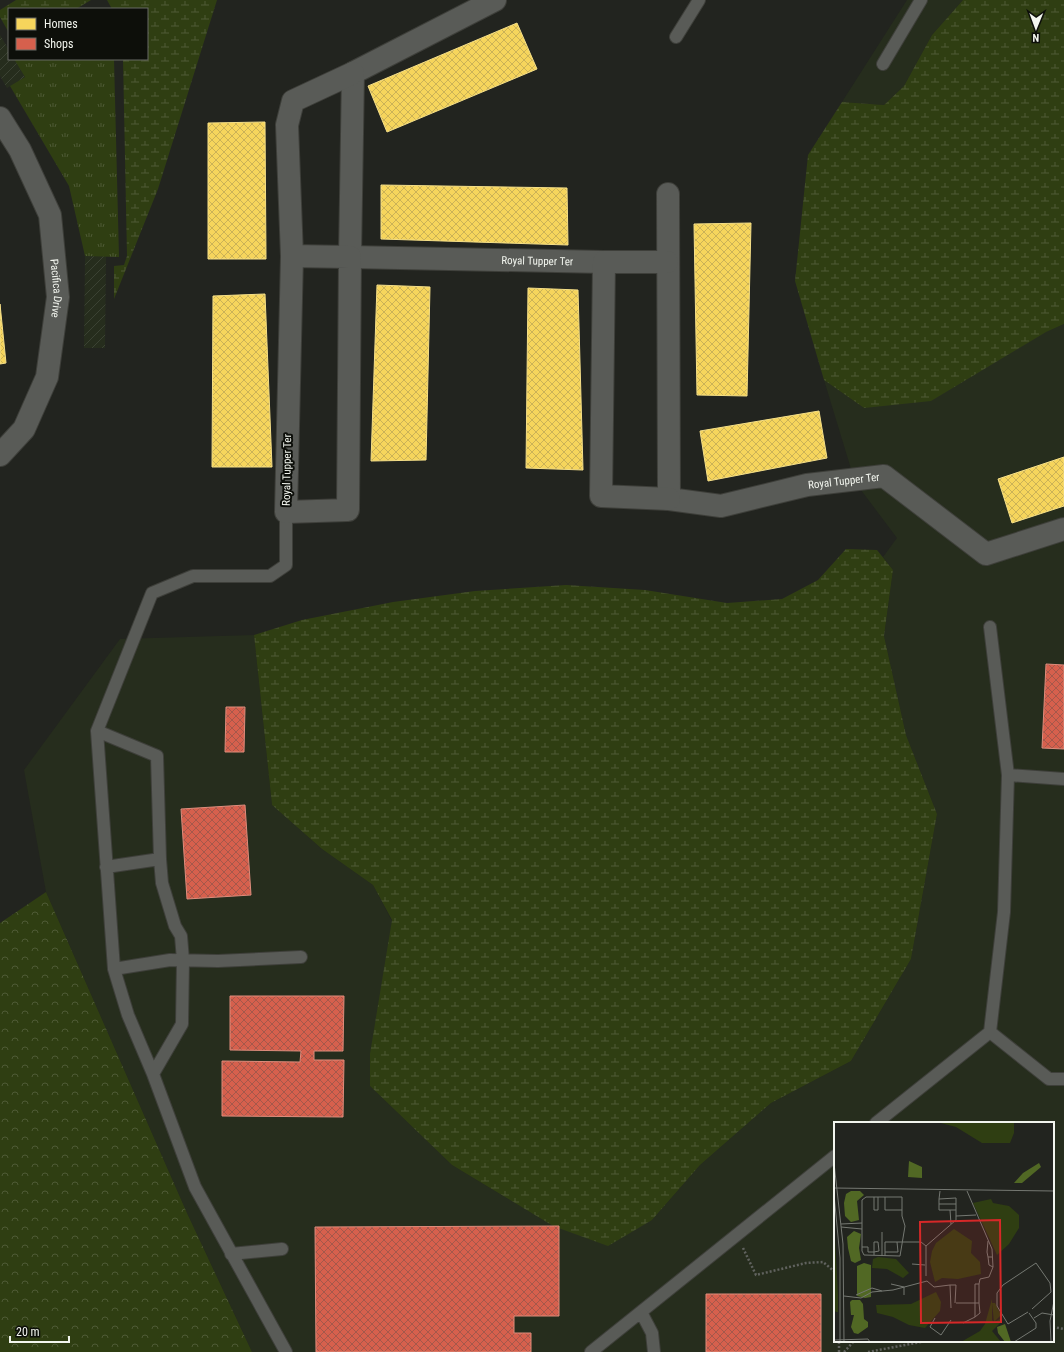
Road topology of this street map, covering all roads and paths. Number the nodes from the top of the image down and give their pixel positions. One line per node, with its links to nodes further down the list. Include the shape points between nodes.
1 (495, 0): 6 (street, Royal Tupper Ter)
2 (699, 0): 4 (lane)
3 (921, 0): 5 (lane)
4 (676, 37)
5 (883, 64)
6 (353, 73): 9 (street, Royal Tupper Ter, via 293,100 287,125); 10 (street, Royal Tupper Ter)
7 (0, 118): 13 (street, Pacifica Drive, via 20,150 50,215 58,297 47,377 24,429)
8 (668, 194): 12 (street)
9 (292, 256): 10 (street, Royal Tupper Ter); 15 (street, Royal Tupper Ter)
10 (350, 256): 11 (street, Royal Tupper Ter); 15 (street, Royal Tupper Ter, via 348,510)
11 (604, 262): 12 (street, Royal Tupper Ter); 14 (street, Royal Tupper Ter, via 601,496)
12 (667, 262): 14 (street)
13 (0, 455)
14 (669, 499): 16 (street, Royal Tupper Ter, via 721,506 807,485 884,476 986,554)
15 (286, 512): 18 (lane, via 286,564 270,576 193,576 152,593)
16 (1064, 529)
17 (990, 627): 19 (lane)
18 (97, 731): 21 (lane, via 157,756); 22 (lane)
19 (1008, 775): 20 (lane); 26 (lane, via 1004,912)
20 (1064, 779)
21 (160, 859): 22 (lane); 24 (lane, via 162,883 175,926 181,936)
22 (106, 866): 25 (lane)
23 (301, 956): 24 (lane, via 218,961)
24 (183, 960): 25 (lane, via 148,962); 27 (lane, via 182,1024)
25 (114, 969): 27 (lane, via 128,1015)
26 (990, 1032): 28 (lane, via 1049,1079); 29 (lane)
27 (153, 1074): 33 (lane, via 195,1187)
28 (1064, 1079)
29 (877, 1122)
30 (834, 1157): 31 (lane)
31 (737, 1235): 34 (path, via 756,1275 806,1263 823,1262); 35 (lane)
32 (282, 1249): 33 (lane)
33 (231, 1254): 40 (lane)
34 (834, 1271)
35 (641, 1312): 41 (lane); 42 (lane, via 652,1333)
36 (1054, 1327): 37 (path)
37 (1064, 1329)
38 (853, 1342): 43 (path)
39 (921, 1342): 44 (path)
40 (286, 1352)
41 (591, 1352)
42 (654, 1352)
43 (844, 1352)
44 (868, 1352)

